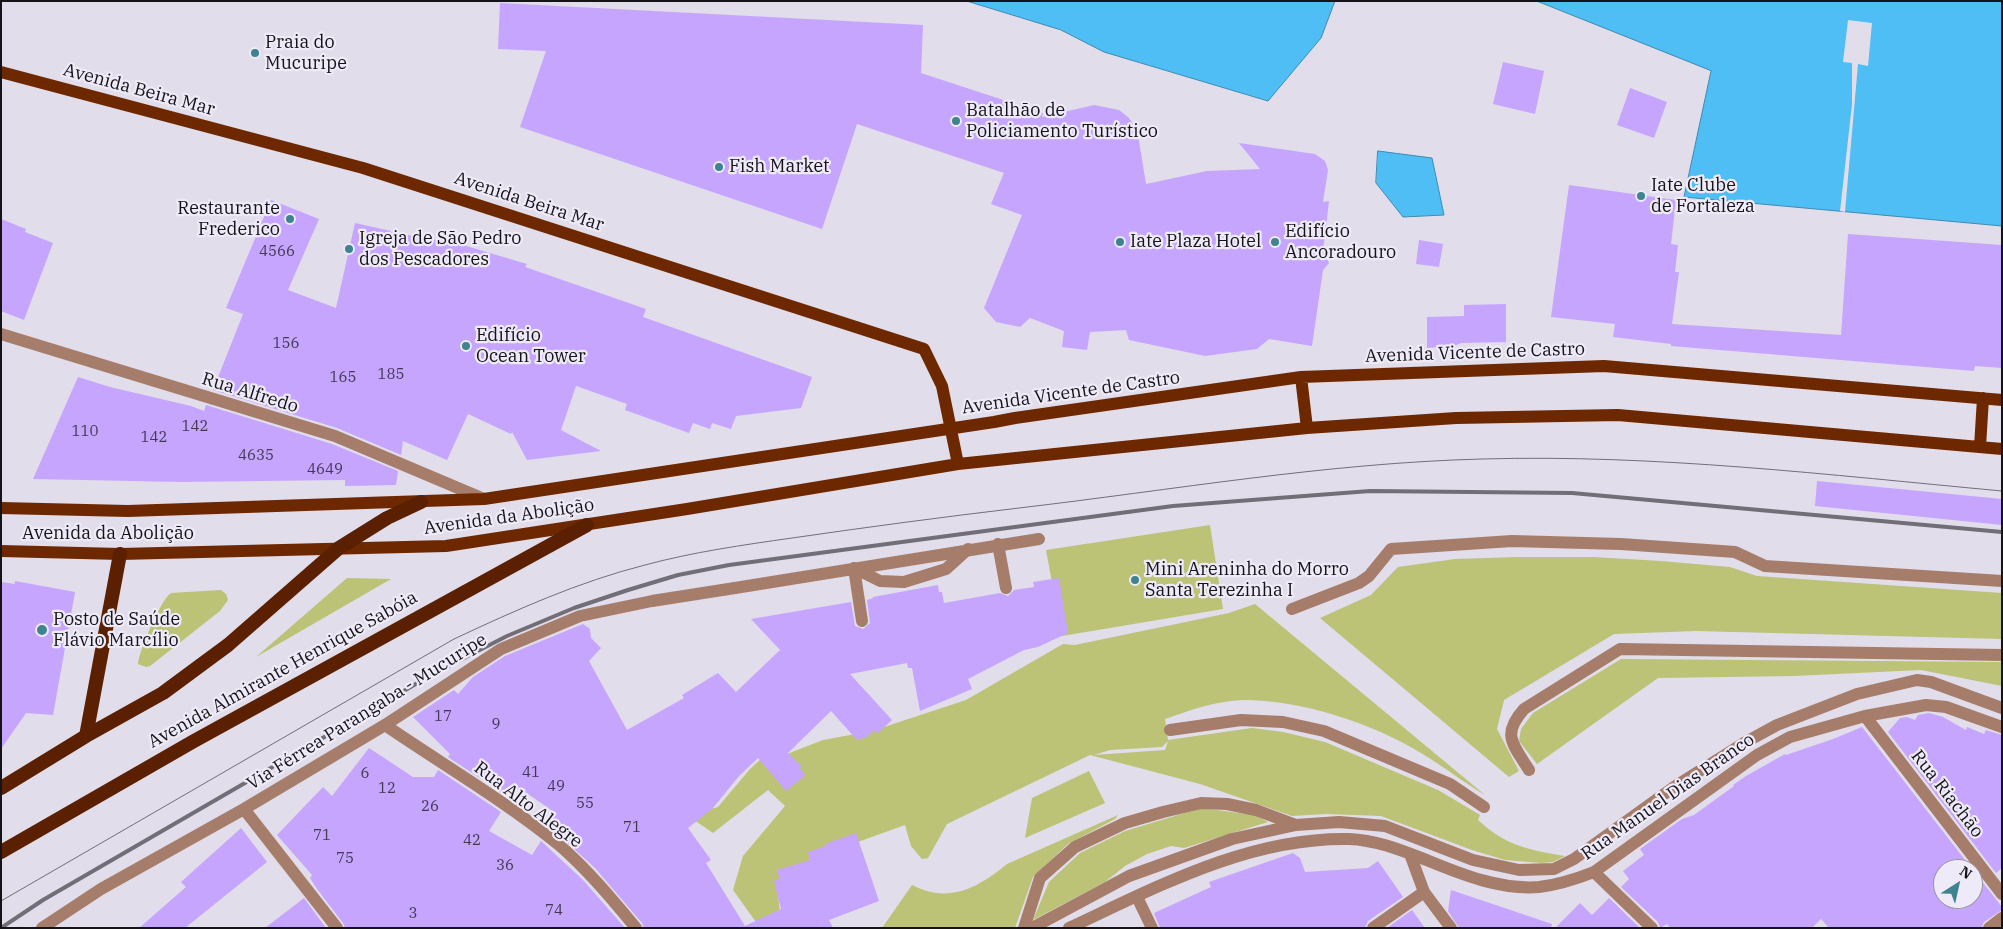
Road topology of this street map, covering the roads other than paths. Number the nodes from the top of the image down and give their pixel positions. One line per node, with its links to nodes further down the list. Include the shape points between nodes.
1 (1, 72): 6 (main road, Avenida Beira Mar, via 363,168 924,349 942,386)
2 (1, 334): 11 (street, Rua Alfredo, via 335,436)
3 (1302, 377): 4 (main road, Avenida Vicente de Castro, via 1604,366); 6 (main road, Avenida Vicente de Castro); 7 (main road)
4 (1983, 398): 5 (main road, Avenida Vicente de Castro); 8 (main road)
5 (2002, 400)
6 (952, 428): 10 (main road, Avenida Beira Mar); 11 (main road, Avenida da Abolição)
7 (1307, 428): 8 (main road, via 1456,418 1618,415); 10 (main road)
8 (1980, 447): 9 (main road)
9 (2002, 449)
10 (958, 464): 14 (main road, Avenida da Abolição)
11 (484, 499): 12 (main road, Avenida da Abolição)
12 (421, 502): 13 (main road, Avenida da Abolição, via 128,511); 17 (highway, via 387,518)
13 (1, 508)
14 (586, 525): 17 (main road, Avenida da Abolição, via 446,546); 38 (highway, Avenida Almirante Henrique Sabóia, via 194,741)
15 (1039, 539): 16 (street, Via Férrea Parangaba - Mucuripe)
16 (998, 544): 18 (street, Via Férrea Parangaba - Mucuripe); 23 (street)
17 (340, 548): 20 (main road, Avenida da Abolição); 32 (highway, via 228,645 163,693)
18 (969, 549): 21 (street, Via Férrea Parangaba - Mucuripe); 21 (street, via 946,569 904,582 880,581)
19 (1, 551): 20 (main road, Avenida da Abolição)
20 (120, 554): 32 (highway)
21 (854, 568): 25 (street); 29 (street, Via Férrea Parangaba - Mucuripe, via 580,616 501,649)
22 (2002, 581): 24 (street, via 1765,566 1735,552 1512,541 1391,549 1359,583)
23 (1006, 588)
24 (1292, 609)
25 (862, 621)
26 (2002, 655): 33 (street, via 1620,649 1524,709 1515,719 1510,728 1512,742)
27 (2002, 708): 37 (street, via 1917,680 1857,694 1777,725 1744,743 1554,869 1520,870 1473,860 1385,826 1339,822)
28 (1865, 716): 30 (street, Rua Manuel Dias Branco, via 1926,705 1946,707); 40 (street, Rua Manuel Dias Branco, via 1790,737 1757,755); 42 (street, Rua Riachão)
29 (385, 725): 36 (street, Via Férrea Parangaba - Mucuripe); 47 (street, Rua Alto Alegre, via 558,845 611,897)
30 (2002, 727)
31 (1170, 730): 35 (street, via 1241,720 1283,722 1324,731 1450,784)
32 (86, 736): 34 (highway)
33 (1529, 770)
34 (1, 788)
35 (1484, 807)
36 (244, 808): 45 (street, Via Férrea Parangaba - Mucuripe, via 101,889); 46 (street)
37 (1296, 825): 48 (street, via 1256,810 1201,803 1125,823 1075,847 1040,878); 49 (street, via 1232,839 1137,873)
38 (1, 852)
39 (1410, 854): 40 (street, Rua Manuel Dias Branco, via 1474,878 1509,886 1539,887 1568,882); 41 (street); 43 (street, Rua Manuel Dias Branco, via 1380,843 1350,839 1288,844 1227,859)
40 (1594, 872): 54 (street)
41 (1424, 892): 52 (street); 53 (street)
42 (2002, 894)
43 (1137, 897): 50 (street, Rua Manuel Dias Branco); 51 (street)
44 (2002, 918): 55 (street)
45 (42, 928)
46 (337, 928)
47 (636, 928)
48 (1024, 928)
49 (1032, 928)
50 (1070, 928)
51 (1152, 928)
52 (1373, 928)
53 (1451, 928)
54 (1652, 928)
55 (1989, 928)

